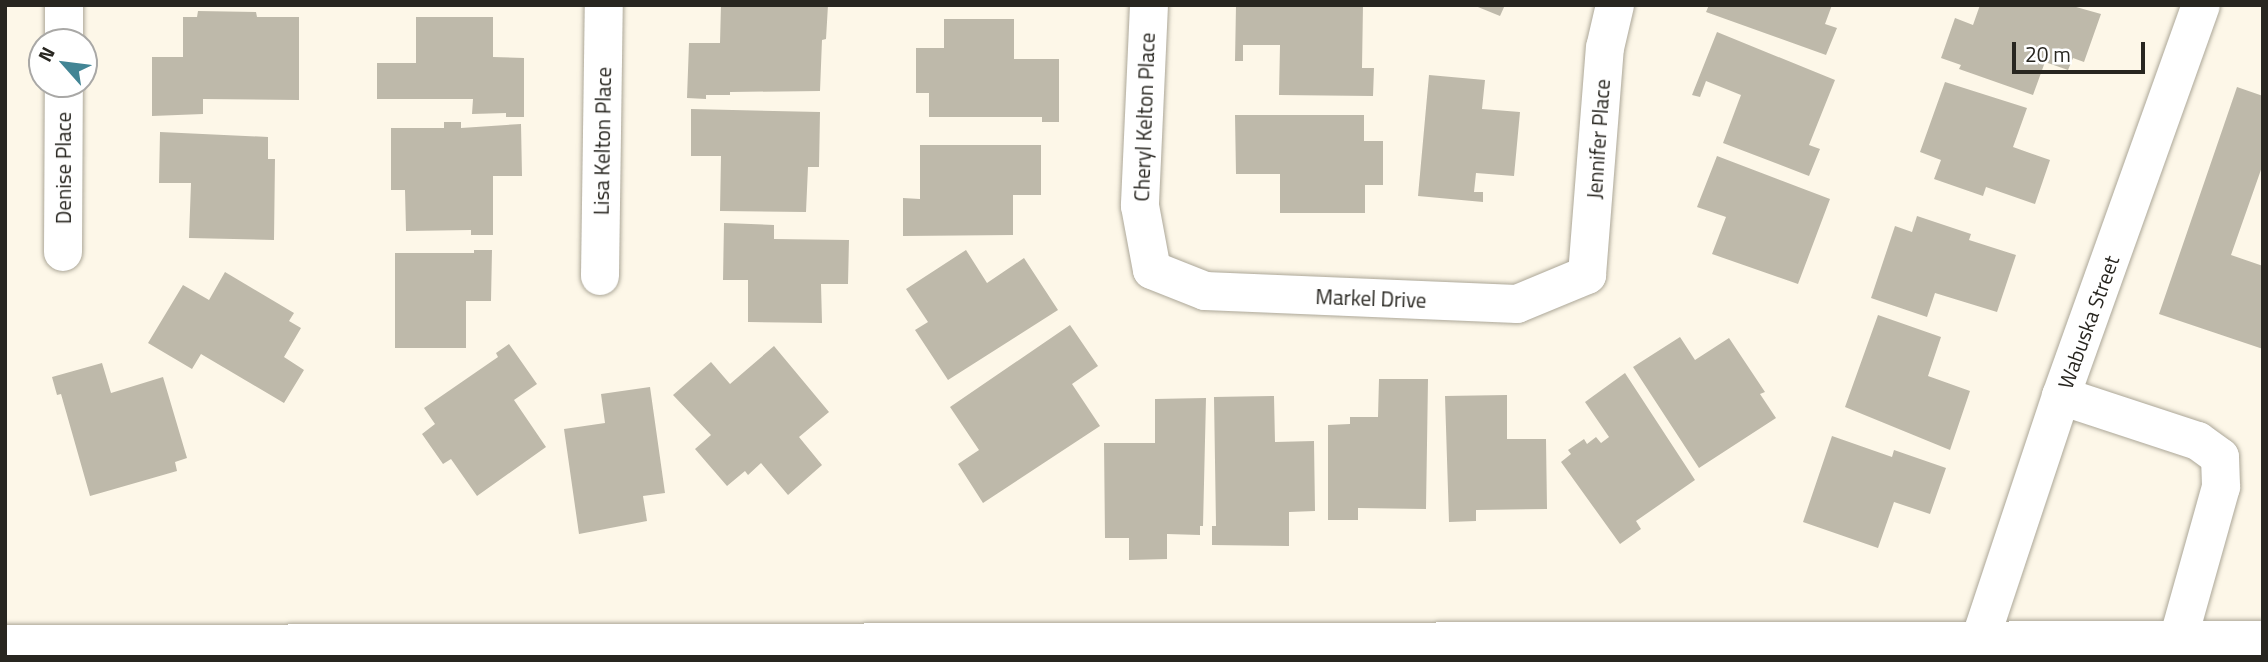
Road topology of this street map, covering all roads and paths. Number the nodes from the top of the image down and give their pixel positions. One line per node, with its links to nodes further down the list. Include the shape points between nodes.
1 (64, 5): 6 (street)
2 (604, 5): 11 (street, Lisa Kelton Place)
3 (1149, 5): 9 (street, Cheryl Kelton Place, via 1140,206)
4 (1615, 5): 10 (street, Jennifer Place, via 1605,48)
5 (2201, 5): 12 (street, Wabuska Street)
6 (64, 28)
7 (64, 98): 8 (street, Denise Place)
8 (63, 252)
9 (1152, 270): 10 (street, Markel Drive, via 1205,291 1517,304)
10 (1587, 275)
11 (600, 276)
12 (2061, 396): 13 (street, Wabuska Street); 14 (street, via 2198,441 2220,457 2221,487)
13 (1980, 640): 14 (street); 16 (street)
14 (2178, 640): 15 (street)
15 (2263, 640)
16 (5, 644)

